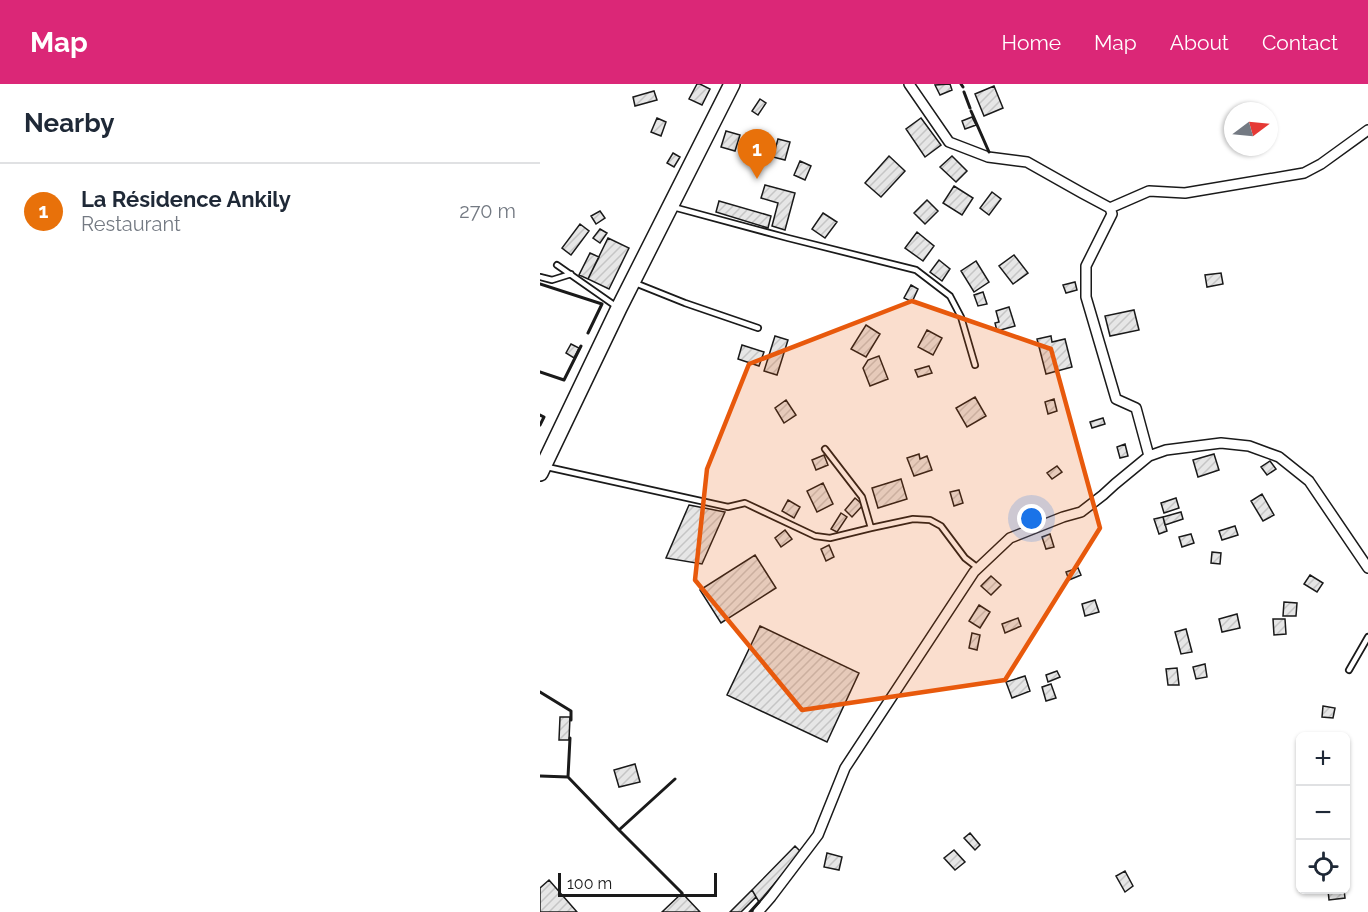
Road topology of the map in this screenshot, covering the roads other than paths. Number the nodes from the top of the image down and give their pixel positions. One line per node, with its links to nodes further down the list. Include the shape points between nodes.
1 (732, 84): 4 (main road)
2 (909, 84): 5 (street, via 949,142 988,157 1027,162)
3 (1368, 130): 5 (street, via 1304,173 1185,193 1149,191)
4 (671, 206): 9 (main road); 12 (lane, via 916,270 950,296 961,316)
5 (1110, 208): 14 (street, via 1112,214 1086,266 1086,297 1116,399 1136,408)
6 (557, 265): 7 (lane)
7 (571, 274): 8 (lane, via 552,280); 10 (lane)
8 (540, 277)
9 (633, 282): 10 (main road); 11 (lane)
10 (620, 308): 15 (main road)
11 (758, 328)
12 (975, 365)
13 (825, 449): 16 (lane, via 862,497)
14 (1149, 456): 17 (street, via 1081,512 1010,538); 18 (street, via 1221,443 1249,446 1279,457 1309,481)
15 (542, 470): 16 (lane, via 728,507 745,503 815,536 830,538)
16 (871, 528): 17 (lane, via 913,519 930,520 941,526 965,558)
17 (978, 568): 21 (street, via 845,768 818,835)
18 (1368, 568)
19 (1368, 637): 20 (lane)
20 (1349, 670)
21 (758, 912)

